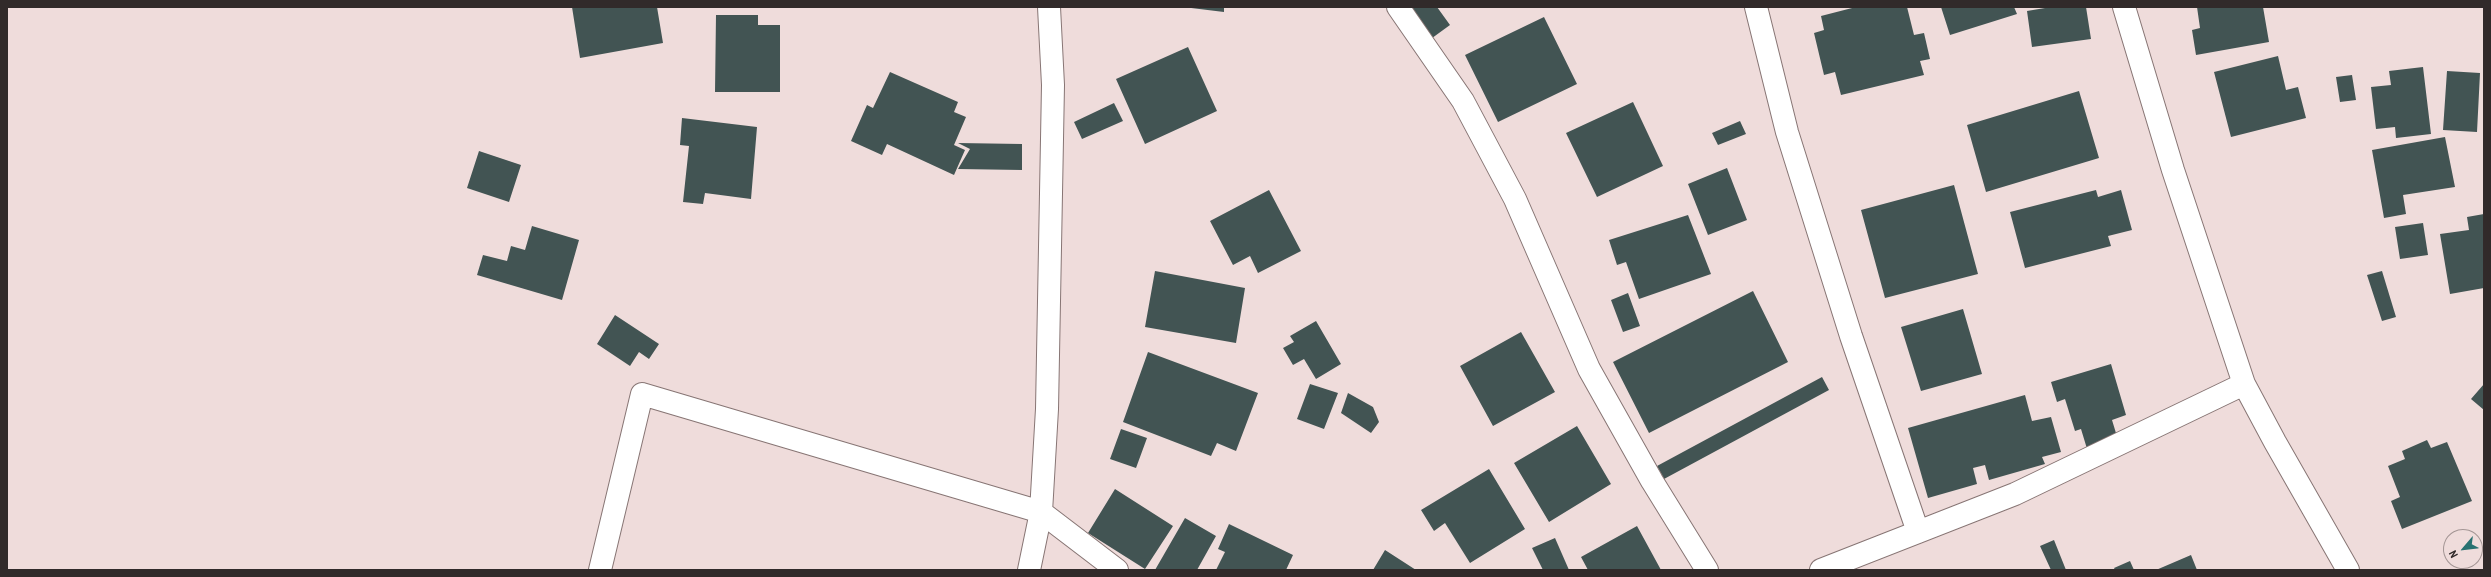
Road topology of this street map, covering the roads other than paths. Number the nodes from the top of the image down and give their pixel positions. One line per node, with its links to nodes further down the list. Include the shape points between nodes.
1 (1049, 7): 6 (street, via 1053,85 1047,409)
2 (1398, 7): 11 (street, via 1463,101 1515,199 1589,369 1652,481)
3 (1756, 7): 7 (street, via 1787,132 1851,336)
4 (2124, 7): 5 (street, via 2173,170)
5 (2244, 384): 7 (street, via 2015,494); 13 (street)
6 (1040, 512): 8 (street, via 642,394); 9 (street); 10 (street)
7 (1918, 532): 12 (street)
8 (600, 570)
9 (1029, 570)
10 (1117, 570)
11 (1707, 570)
12 (1820, 570)
13 (2348, 570)

